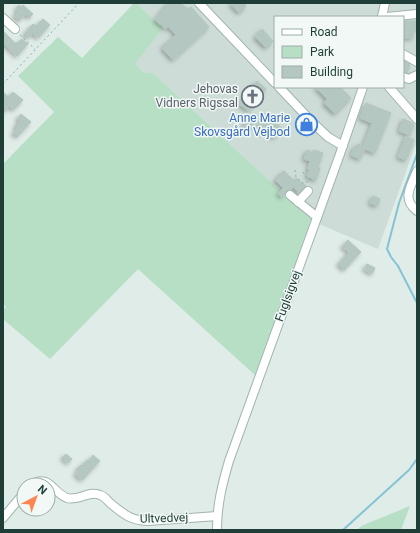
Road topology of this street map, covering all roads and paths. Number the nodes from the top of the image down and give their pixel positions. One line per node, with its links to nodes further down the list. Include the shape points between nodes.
1 (80, 3): 9 (path)
2 (199, 3): 14 (street)
3 (385, 3): 5 (street)
4 (417, 14): 6 (street)
5 (382, 16)
6 (397, 16)
7 (3, 18): 8 (street)
8 (15, 29): 9 (path)
9 (36, 49): 15 (path)
10 (404, 55): 11 (street)
11 (417, 62)
12 (417, 74): 13 (street, via 410,79)
13 (404, 77)
14 (274, 82)
15 (3, 84)
16 (280, 88): 20 (street, via 328,137)
17 (363, 88): 20 (street, Fuglsigvej)
18 (390, 88): 19 (street)
19 (417, 119)
20 (343, 146): 28 (street, Fuglsigvej)
21 (295, 170): 24 (path, via 296,177)
22 (417, 171): 27 (street, via 408,192 408,200)
23 (303, 172): 24 (path, via 311,179 307,182)
24 (306, 188): 26 (street)
25 (290, 195): 26 (street)
26 (298, 202): 28 (street)
27 (417, 211)
28 (317, 217): 31 (street, Fuglsigvej, via 229,460)
29 (56, 489): 31 (street, Ultvedvej, via 67,498 74,499 93,494 101,495 128,517 136,520)
30 (16, 503): 32 (street)
31 (217, 516): 33 (street, Fuglsigvej)
32 (3, 518)
33 (217, 530)

